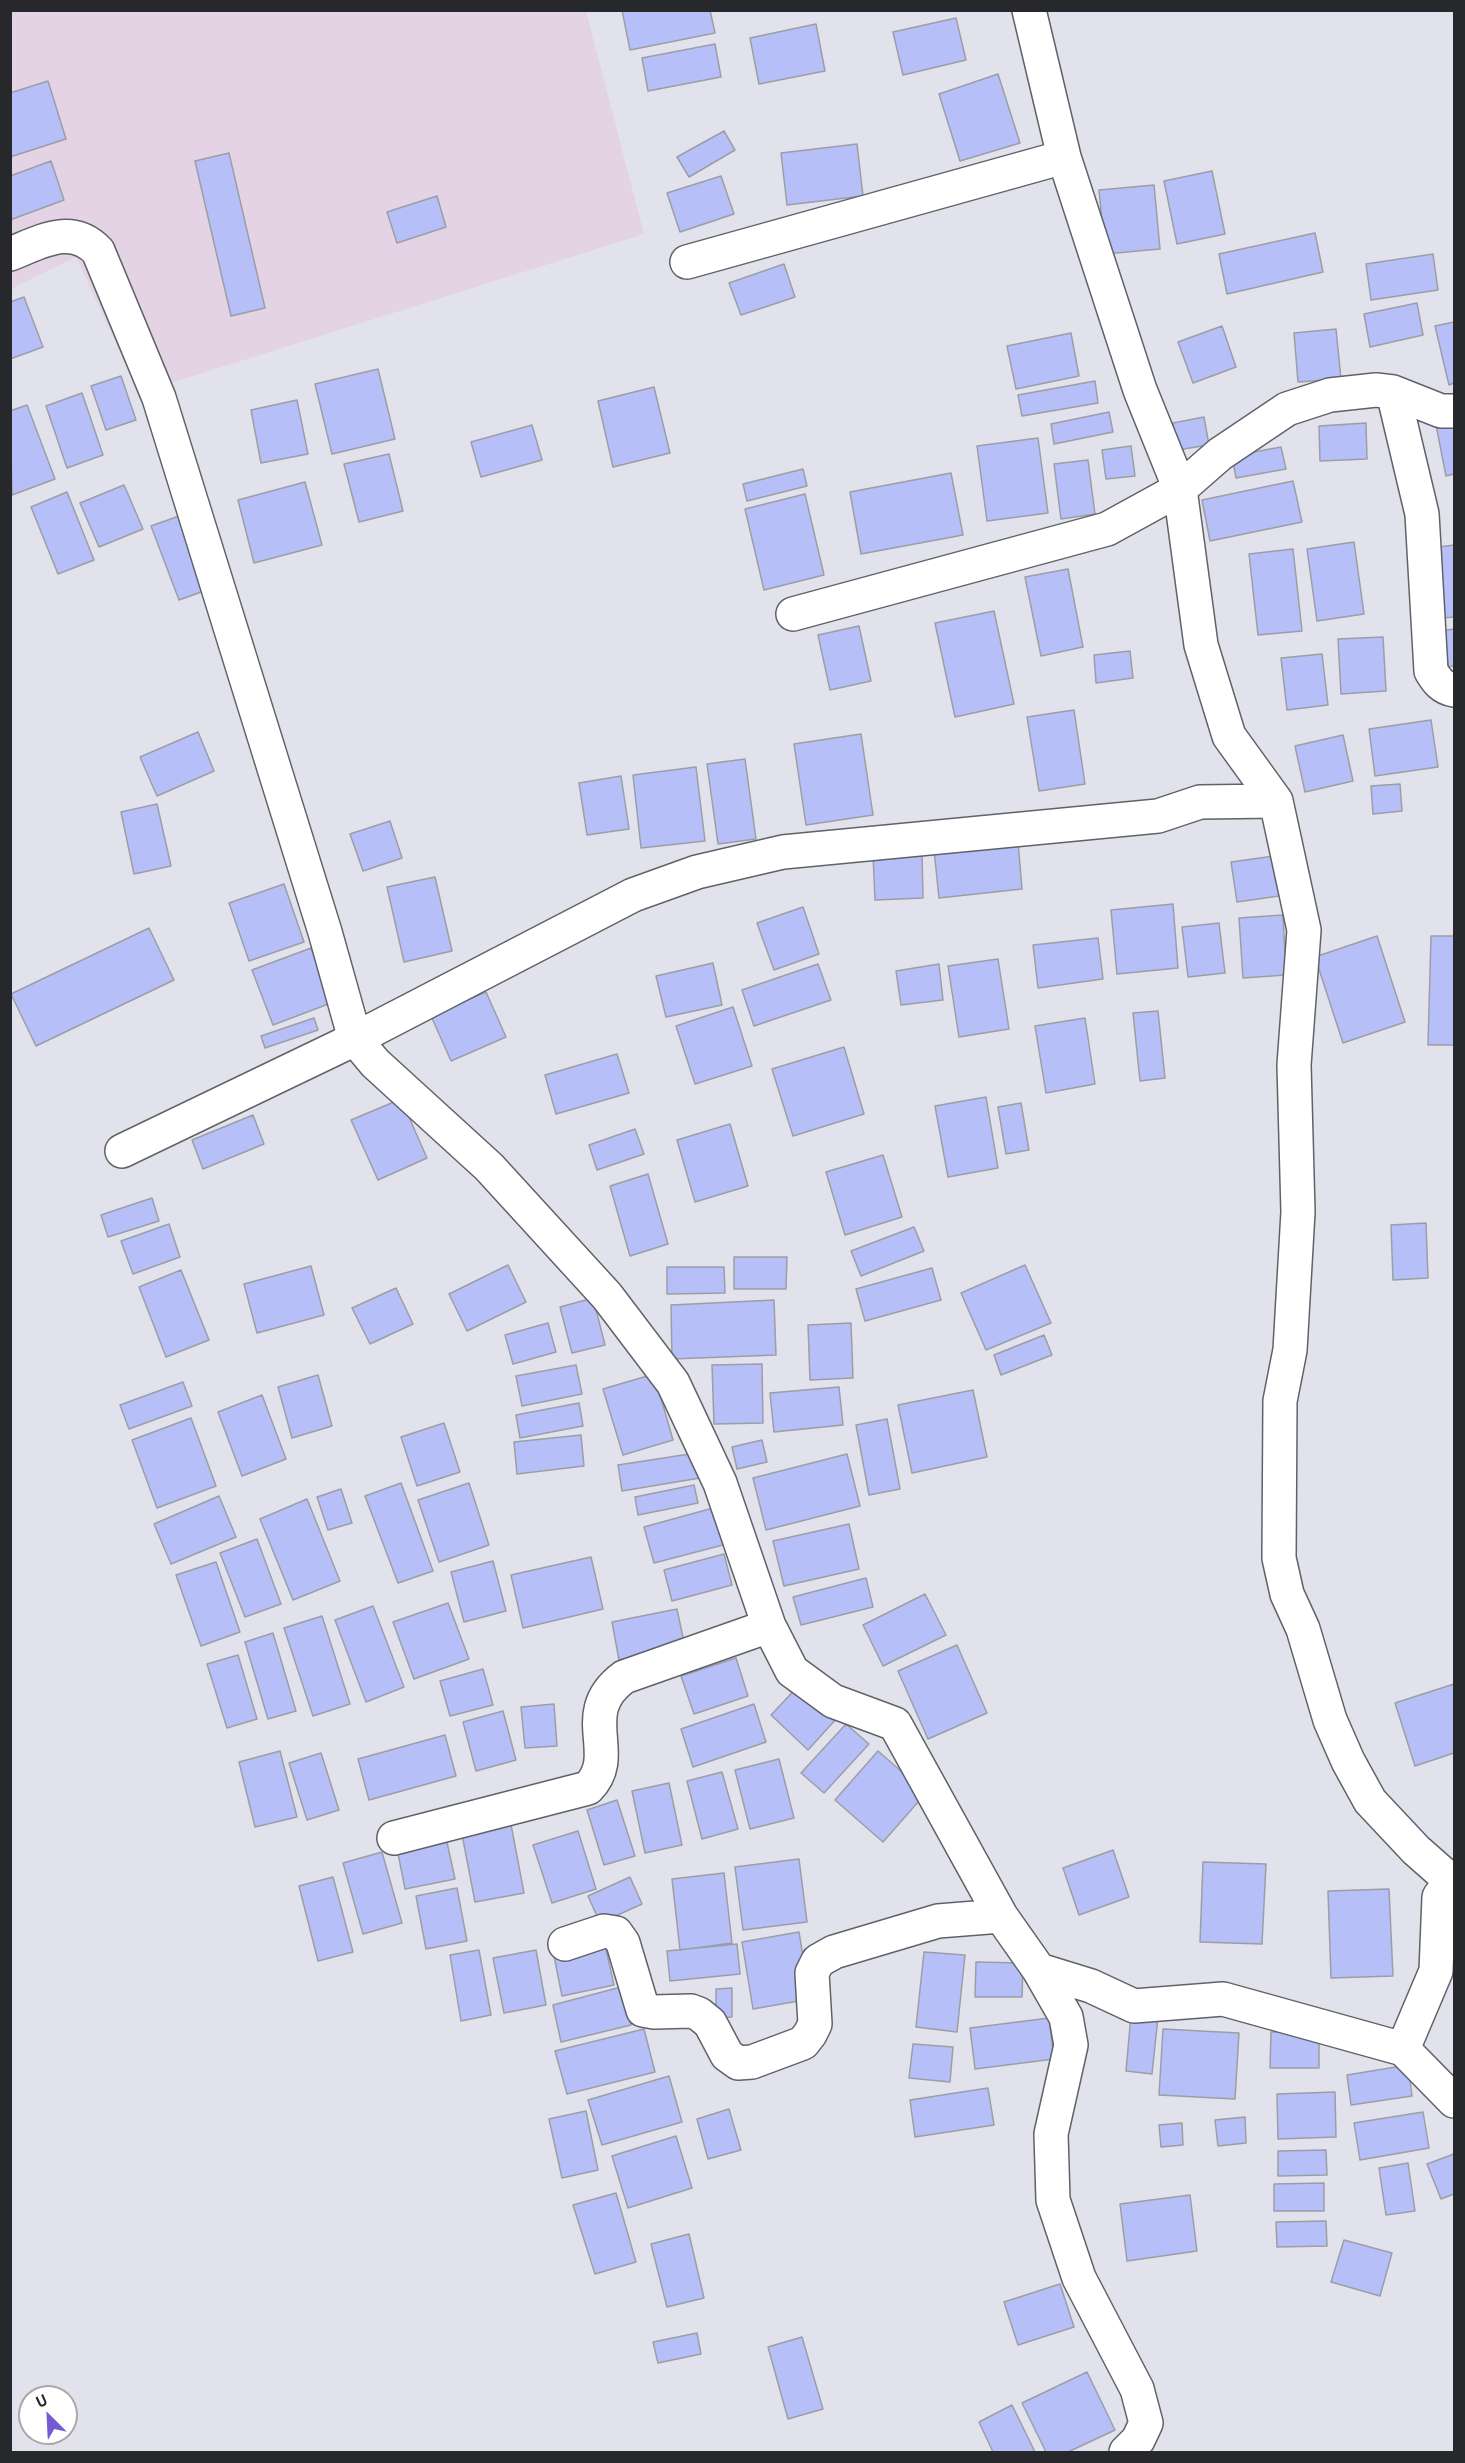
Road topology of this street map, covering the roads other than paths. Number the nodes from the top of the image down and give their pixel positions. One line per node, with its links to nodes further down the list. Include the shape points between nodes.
1 (1029, 10): 2 (street)
2 (1064, 157): 4 (street); 7 (street, via 1140,390)
3 (10, 254): 11 (street, via 55,236 88,241 98,251 159,398)
4 (687, 262)
5 (1393, 392): 6 (street, via 1441,411); 7 (street, via 1330,395 1287,409 1220,453); 9 (street, via 1422,514 1431,671 1438,682)
6 (1455, 411)
7 (1180, 489): 8 (street, via 1107,529); 10 (street, via 1201,645 1229,736)
8 (793, 614)
9 (1455, 690)
10 (1276, 801): 11 (street, via 1200,802 1158,816 783,852 697,872 633,895); 15 (street, via 1304,930 1294,1065 1297,1223 1290,1350 1280,1401 1279,1558 1287,1594 1303,1629 1330,1720 1348,1761 1370,1801 1416,1850)
11 (356, 1039): 12 (street); 13 (street, via 375,1063 489,1167 607,1296 673,1383 720,1482)
12 (122, 1151)
13 (769, 1626): 14 (street, via 624,1677 611,1686 603,1699 599,1719 601,1765 597,1779 588,1788); 16 (street, via 792,1671 833,1701 895,1724)
14 (394, 1838)
15 (1452, 1879): 19 (street, via 1439,1897 1436,1971)
16 (1001, 1916): 17 (street, via 938,1921 834,1952 818,1961 812,1973 815,2024 803,2043 752,2062 738,2063 726,2055 710,2023 699,2014 642,2010 623,1943 616,1933 604,1931); 18 (street)
17 (565, 1944)
18 (1039, 1970): 19 (street, via 1091,1986 1134,2006 1223,2000); 21 (street, via 1066,2017 1071,2045 1051,2134 1053,2200 1079,2278 1137,2389 1146,2423 1138,2440)
19 (1403, 2049): 20 (street)
20 (1455, 2101)
21 (1126, 2452)

